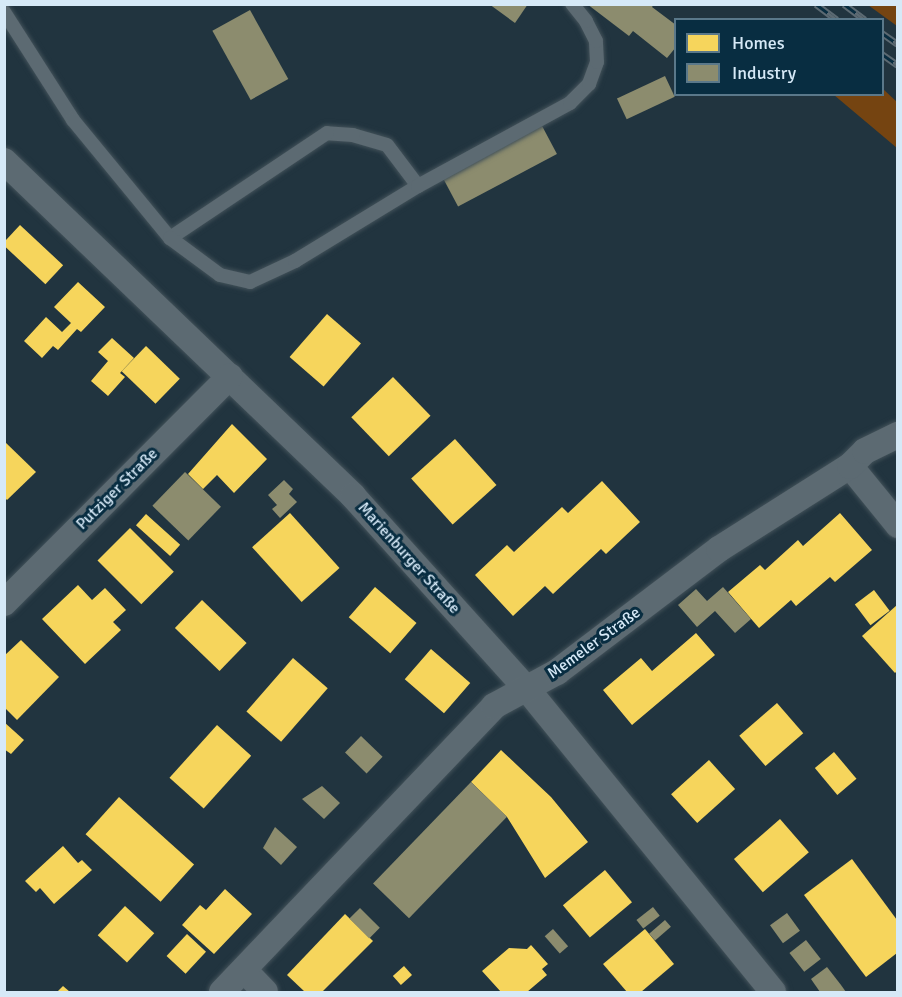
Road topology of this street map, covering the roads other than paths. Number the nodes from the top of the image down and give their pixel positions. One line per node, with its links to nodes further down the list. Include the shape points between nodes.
1 (572, 4): 4 (lane, via 596,41 597,62 589,84 570,103)
2 (4, 12): 5 (lane, via 73,120)
3 (6, 166): 6 (street, Marienburger Straße)
4 (418, 186): 5 (lane, via 295,261 250,282 220,275); 5 (lane, via 387,145 353,135 327,133)
5 (170, 238)
6 (230, 375): 10 (street, Putziger Straße); 11 (street, Marienburger Straße, via 353,496)
7 (897, 435): 8 (street, Memeler Straße, via 866,451)
8 (850, 466): 9 (street); 11 (street, Memeler Straße, via 719,549 557,672)
9 (897, 525)
10 (4, 603)
11 (527, 689): 12 (street, Memeler Straße, via 494,706); 15 (street, Marienburger Straße)
12 (244, 970): 13 (street, Memeler Straße); 14 (street)
13 (222, 993)
14 (265, 993)
15 (773, 993)

